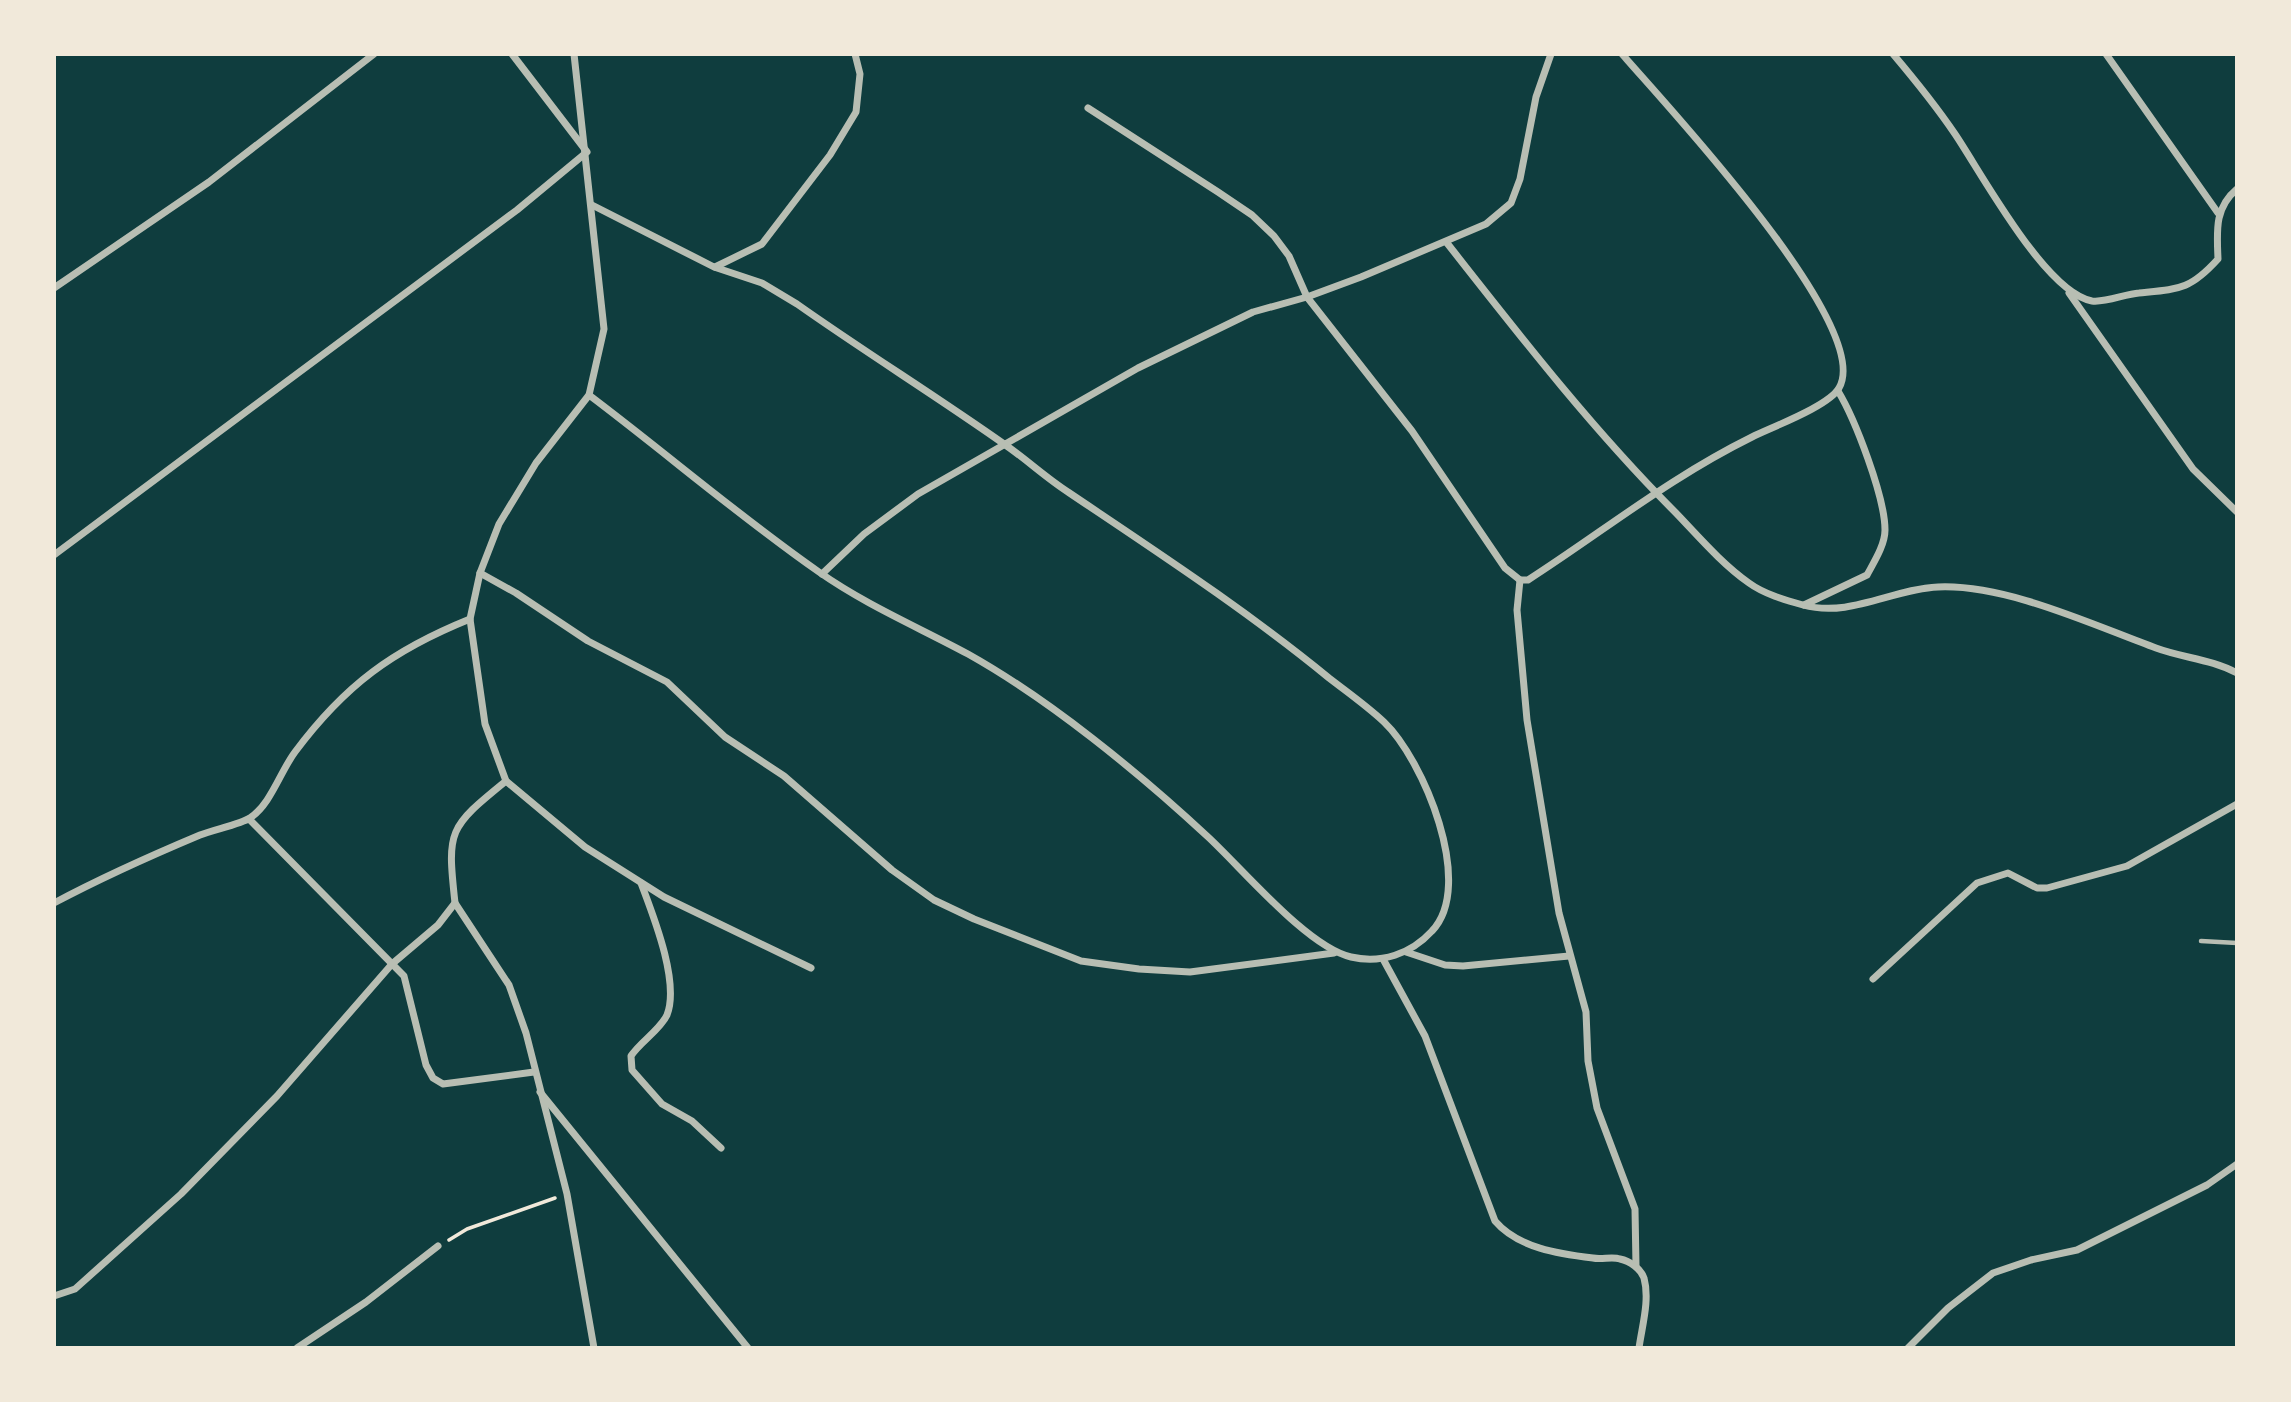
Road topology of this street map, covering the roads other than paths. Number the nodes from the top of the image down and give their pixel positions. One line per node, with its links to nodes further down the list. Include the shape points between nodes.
1 (374, 54): 16 (street, via 209,182)
2 (512, 54): 10 (street)
3 (574, 54): 10 (street)
4 (855, 54): 15 (street, via 860,74 856,112 830,155 762,244)
5 (1551, 54): 14 (street, via 1511,202 1486,224)
6 (1622, 54): 19 (street, via 1700,142 1804,279 1840,346 1844,378)
7 (1893, 54): 17 (street, via 1957,136 2012,223)
8 (2106, 54): 13 (street)
9 (1088, 108): 18 (street, via 1252,215 1289,256)
10 (587, 152): 12 (street); 24 (street, via 517,211)
11 (2237, 189): 13 (street, via 2225,198)
12 (592, 205): 15 (street); 20 (street, via 604,329)
13 (2218, 214): 17 (street, via 2218,259 2185,288 2093,302)
14 (1447, 243): 18 (street); 22 (street, via 1535,355)
15 (714, 267): 21 (street, via 762,283)
16 (54, 288)
17 (2067, 289): 23 (street, via 2193,470)
18 (1307, 297): 21 (street, via 1253,312 1206,332); 27 (street, via 1412,431 1505,568)
19 (1838, 391): 22 (street); 28 (street, via 1863,449 1885,531 1867,575)
20 (589, 395): 25 (street, via 536,463 499,524); 26 (street)
21 (1007, 445): 26 (street, via 894,510); 39 (street, via 1062,489 1288,644 1385,723 1410,752 1425,782 1448,859 1446,902 1438,926)
22 (1654, 492): 27 (street, via 1559,560 1528,580); 28 (street, via 1750,584)
23 (2237, 512)
24 (54, 555)
25 (480, 573): 29 (street); 40 (street, via 588,641 667,682 725,737 784,776 892,870 934,900 975,919 1081,961 1139,969 1190,972)
26 (822, 574): 40 (street, via 967,654 1102,747 1208,836 1259,890)
27 (1520, 580): 41 (street, via 1517,610 1528,731)
28 (1803, 605): 30 (street, via 1843,607 1936,587 1969,589 2047,608)
29 (470, 619): 31 (street, via 485,724); 33 (street, via 428,636 373,669 353,687 293,754)
30 (2237, 673)
31 (506, 781): 34 (street, via 585,847); 36 (street, via 468,812 454,831 449,850)
32 (2237, 804): 45 (street, via 2127,866 2047,888 2037,888 2008,873 1977,883)
33 (249, 819): 35 (street, via 154,855); 43 (street)
34 (641, 882): 44 (street); 48 (street, via 660,931 670,1000 666,1017 631,1056 632,1070 662,1104 692,1121)
35 (54, 903)
36 (455, 904): 43 (street); 46 (street, via 509,985)
37 (2201, 941): 38 (lane)
38 (2237, 943)
39 (1406, 952): 41 (street, via 1463,966); 42 (street)
40 (1335, 953): 42 (street)
41 (1569, 956): 51 (street, via 1586,1012 1588,1061 1597,1108 1635,1209)
42 (1383, 959): 51 (street, via 1425,1036 1495,1221 1506,1234 1521,1241 1596,1259 1619,1258)
43 (392, 964): 46 (street, via 410,989 422,1051 433,1078 443,1084); 52 (street, via 277,1096 181,1194 75,1289)
44 (811, 968)
45 (1873, 979)
46 (534, 1072): 47 (street)
47 (537, 1089): 54 (street, via 567,1194); 55 (street)
48 (721, 1148)
49 (2237, 1164): 57 (street, via 2207,1185 2077,1250 1993,1273 1948,1308)
50 (438, 1246): 53 (street)
51 (1636, 1266): 56 (street, via 1644,1275 1646,1289)
52 (54, 1296)
53 (297, 1348)
54 (594, 1348)
55 (748, 1348)
56 (1639, 1348)
57 (1908, 1348)

